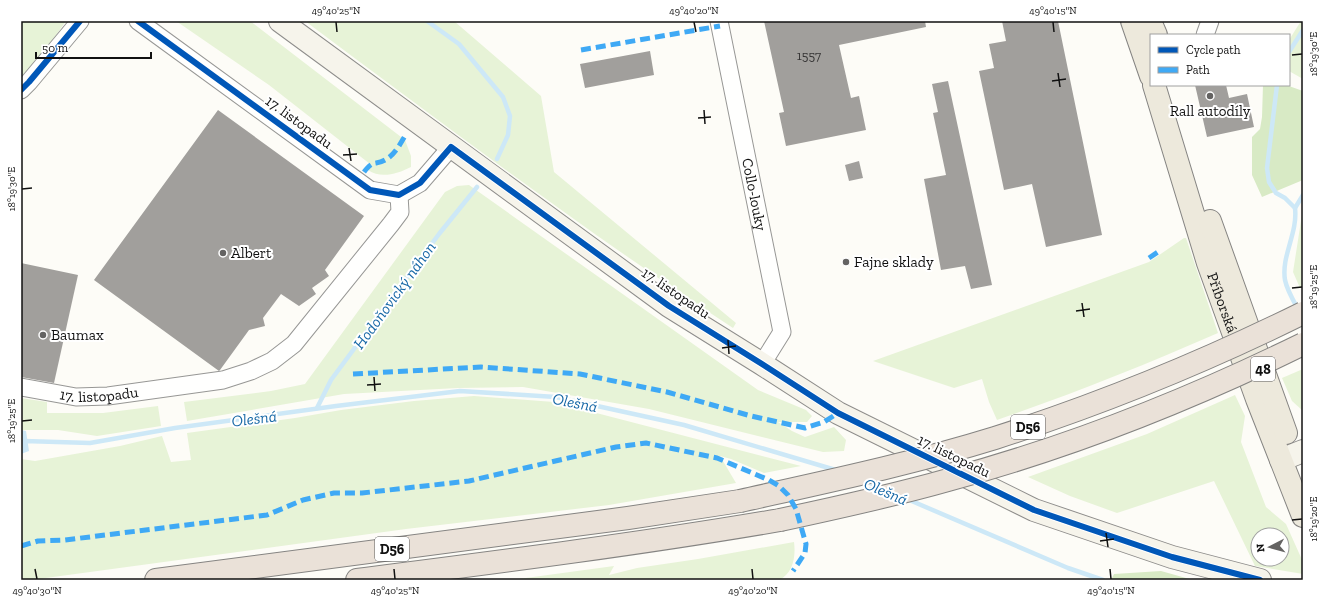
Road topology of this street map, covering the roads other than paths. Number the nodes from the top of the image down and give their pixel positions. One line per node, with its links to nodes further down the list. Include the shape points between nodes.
1 (80, 21): 12 (street)
2 (138, 21): 14 (street, 17. listopadu, via 370,190)
3 (280, 21): 13 (main road, 17. listopadu)
4 (719, 21): 17 (street, Collo-louky, via 782,332)
5 (1132, 21): 10 (main road, Příborská / 48)
6 (1150, 21): 8 (main road)
7 (1210, 21): 9 (street)
8 (1156, 34)
9 (1205, 34)
10 (1150, 68)
11 (1158, 86): 19 (main road, Příborská / 48, via 1182,140)
12 (21, 90)
13 (451, 146): 14 (street, via 420,183); 17 (main road, 17. listopadu, via 669,306)
14 (399, 195): 18 (street, 17. listopadu, via 400,212 391,224 294,344 272,361 223,380 90,398)
15 (1303, 312): 22 (highway, D56, bridge, via 1190,366 1126,392 995,438 886,468 740,501)
16 (1303, 344): 23 (highway, D56, bridge, via 1136,418 1062,445 934,484 837,508 704,533)
17 (762, 364): 24 (main road, 17. listopadu, via 838,413 1034,510 1172,557)
18 (21, 387)
19 (1293, 455): 20 (main road, Příborská / 48); 21 (main road, Příborská / 48)
20 (1303, 479)
21 (1303, 516)
22 (156, 580)
23 (357, 580)
24 (1260, 580)

